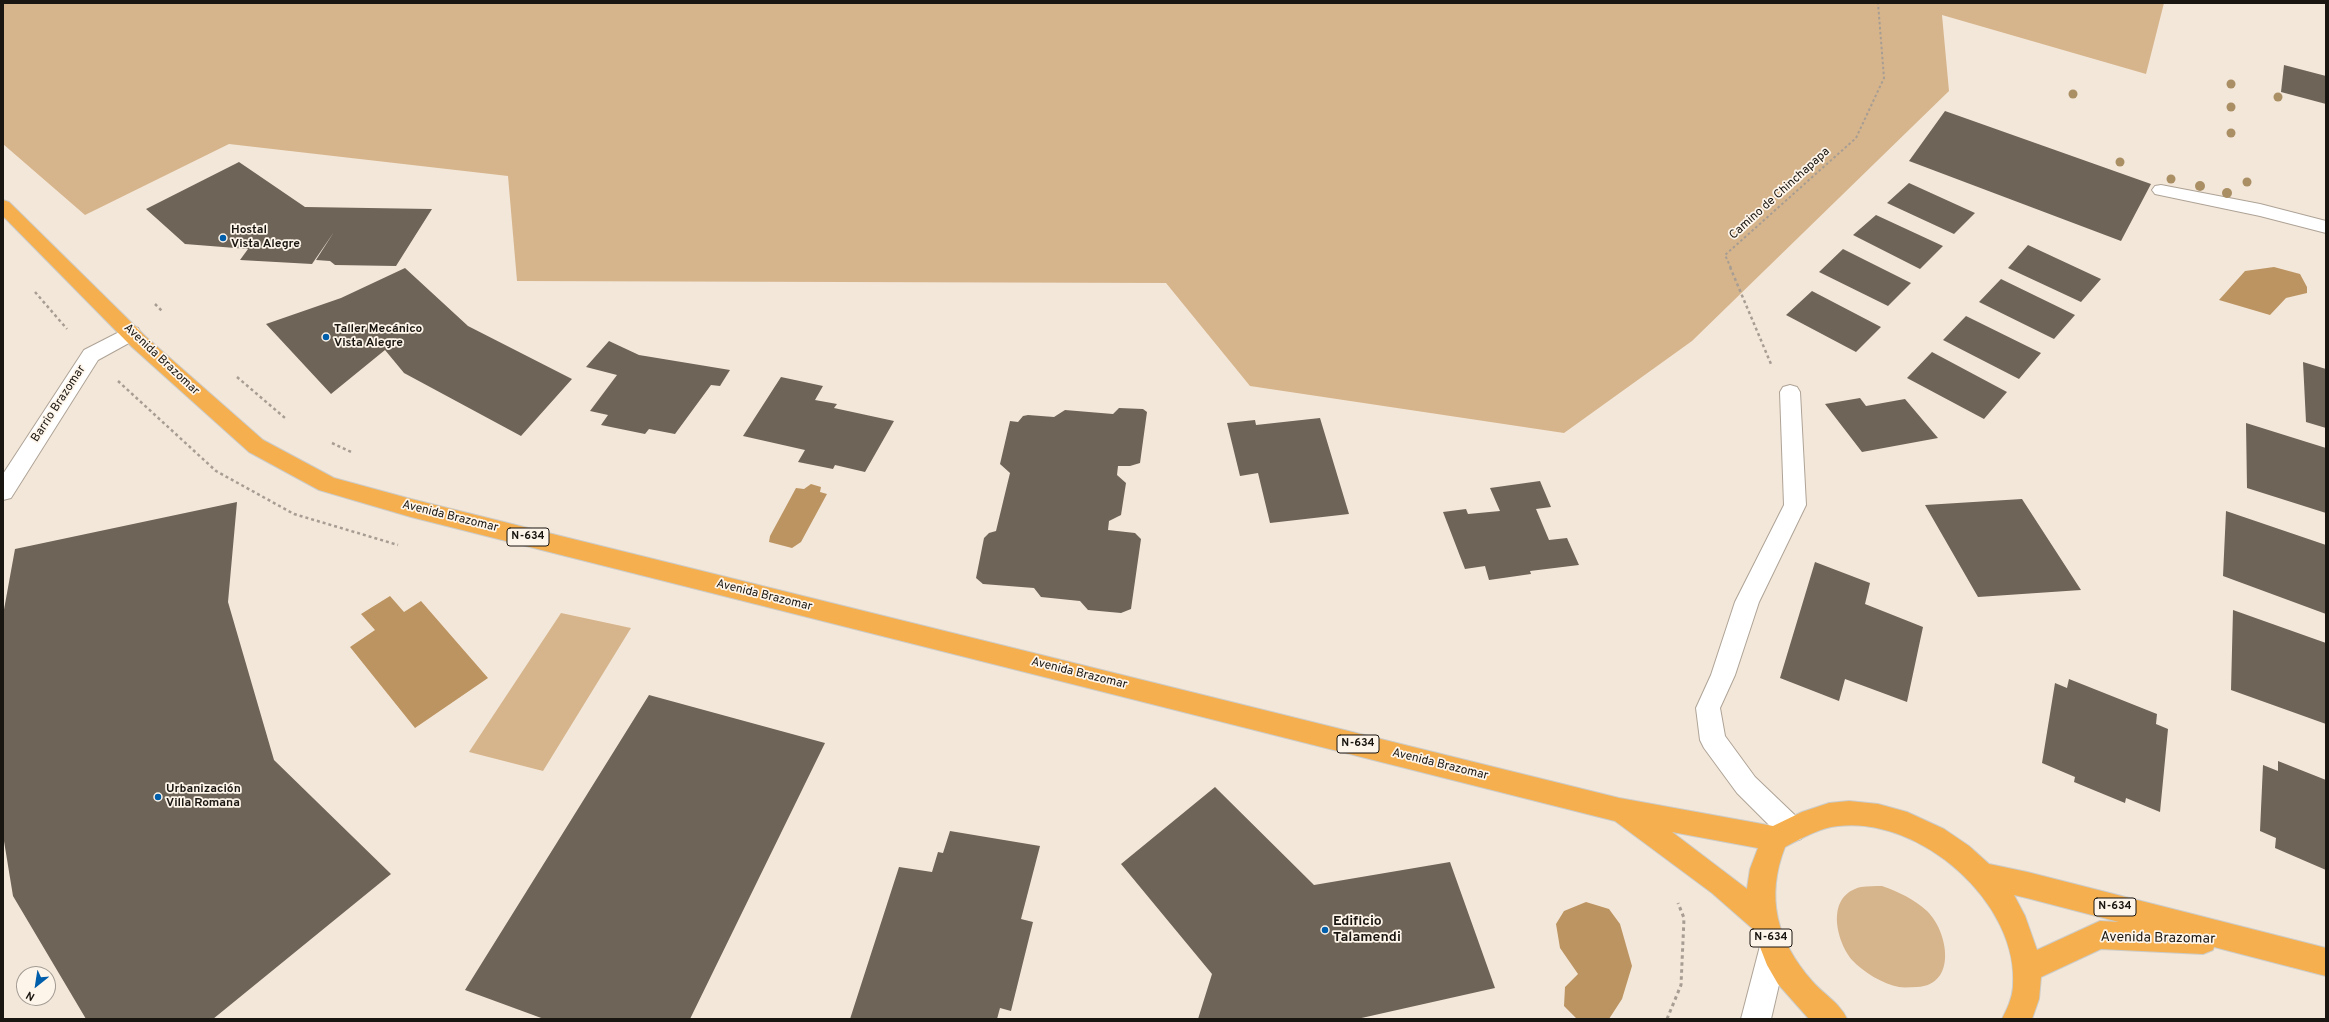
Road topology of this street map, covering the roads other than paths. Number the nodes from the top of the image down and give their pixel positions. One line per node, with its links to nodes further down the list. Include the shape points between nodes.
1 (2161, 190): 3 (street, via 2260,210)
2 (3, 206): 4 (highway, Avenida Brazomar / N-634)
3 (2326, 227)
4 (131, 333): 6 (street, Barrio Brazomar, via 91,355); 7 (highway, Avenida Brazomar / N-634, via 256,446 327,484 418,510)
5 (1790, 392): 8 (street, via 1795,505 1747,602 1723,675 1708,708 1713,740)
6 (3, 492)
7 (1619, 810): 8 (highway, Avenida Brazomar / N-634); 10 (highway, Avenida Brazomar / N-634, via 1722,884)
8 (1784, 834): 9 (highway, via 1817,817 1849,812 1883,817 1918,829 1952,849); 10 (highway, N-634, via 1763,874 1761,896)
9 (1982, 876): 11 (highway, Avenida Brazomar / N-634); 13 (highway, via 2006,908 2018,932)
10 (1769, 934): 14 (street); 15 (highway, N-634, via 1787,972 1806,996)
11 (2248, 941): 12 (highway, Avenida Brazomar / N-634); 13 (highway, Avenida Brazomar / N-634, via 2100,935)
12 (2326, 962)
13 (2027, 969): 16 (highway, via 2026,999)
14 (1756, 1019)
15 (1832, 1019)
16 (2017, 1019)

